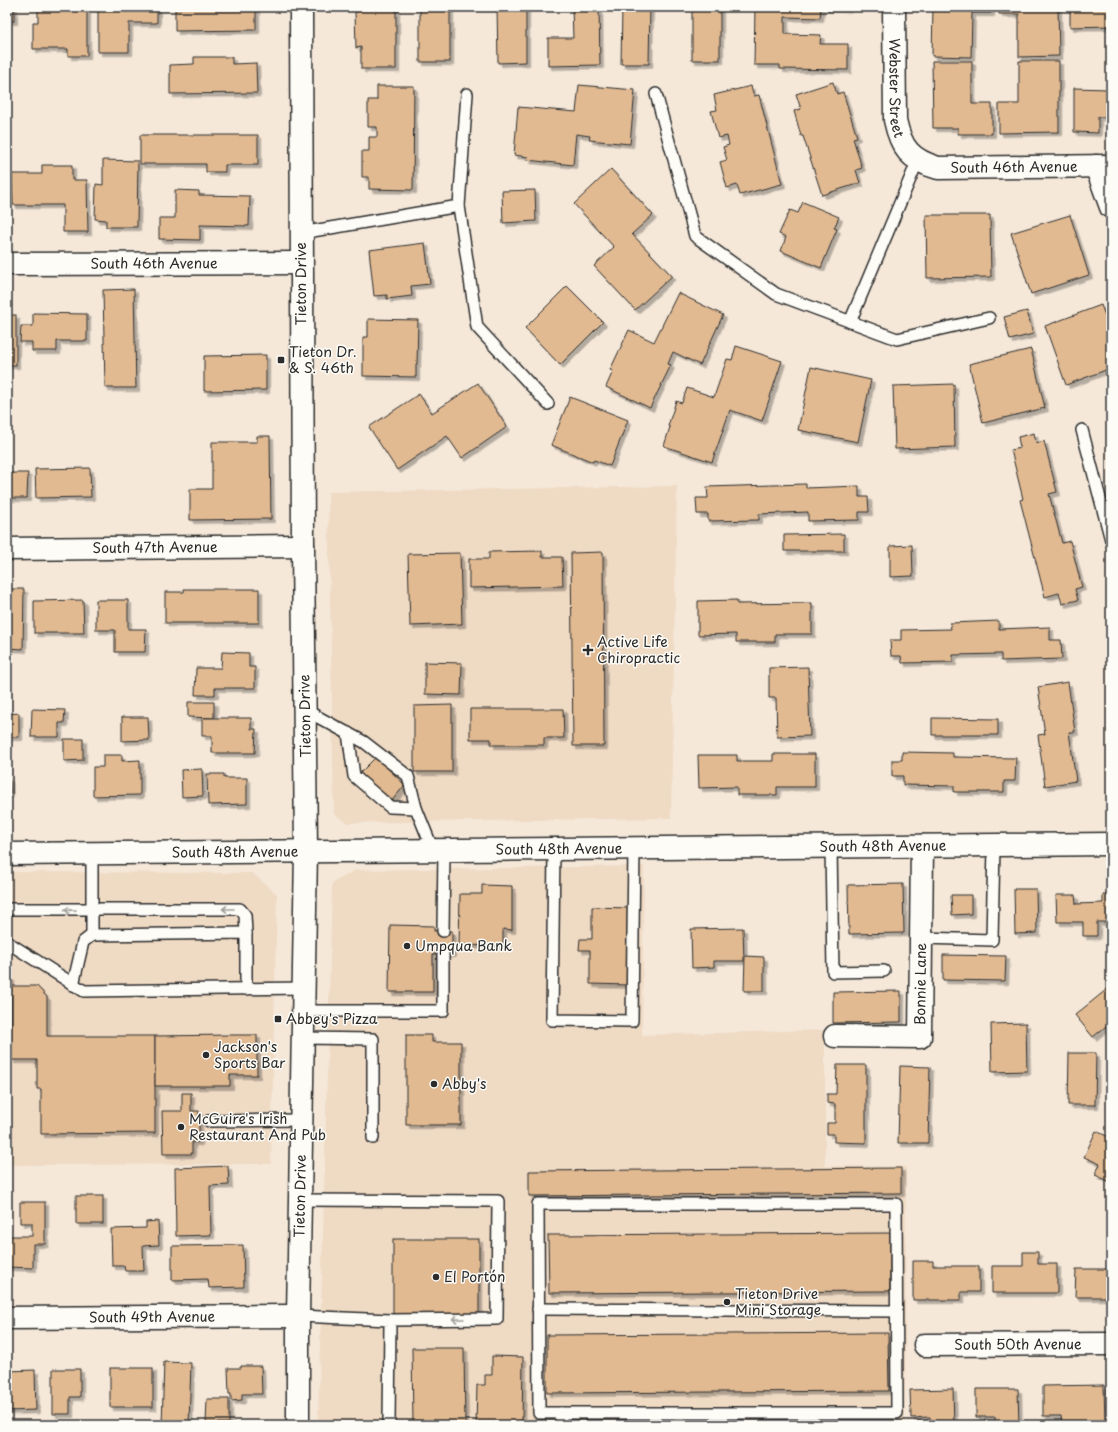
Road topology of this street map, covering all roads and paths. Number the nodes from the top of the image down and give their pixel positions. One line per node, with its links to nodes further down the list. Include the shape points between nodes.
1 (301, 7): 9 (street, Tieton Drive)
2 (894, 7): 5 (street, Webster Street, via 895,120 904,147)
3 (467, 94): 7 (lane)
4 (656, 94): 13 (lane, via 695,236 776,294)
5 (918, 160): 6 (street, South 46th Avenue, via 938,168); 13 (lane)
6 (1103, 166): 8 (street)
7 (459, 206): 9 (lane); 14 (lane, via 477,328)
8 (1111, 207)
9 (301, 233): 10 (street, Tieton Drive)
10 (301, 263): 11 (street, South 46th Avenue); 17 (street, Tieton Drive)
11 (7, 264)
12 (989, 318): 13 (lane, via 897,339)
13 (850, 322)
14 (548, 404)
15 (1082, 430): 16 (lane)
16 (1111, 540)
17 (302, 546): 18 (street, South 47th Avenue); 19 (street, Tieton Drive)
18 (7, 549)
19 (304, 710): 20 (lane); 29 (street, Tieton Drive)
20 (348, 733): 21 (lane, via 364,742 408,776); 21 (lane, via 354,776 390,807)
21 (416, 808): 28 (lane)
22 (1111, 844): 24 (street, South 48th Avenue)
23 (922, 846): 24 (street, South 48th Avenue); 25 (street, South 48th Avenue); 37 (street, Bonnie Lane)
24 (994, 846): 37 (lane, via 992,940)
25 (831, 847): 26 (street, South 48th Avenue); 40 (lane, via 833,972)
26 (634, 848): 27 (street, South 48th Avenue); 27 (lane, via 632,1021 552,1020)
27 (554, 849): 28 (street, South 48th Avenue)
28 (438, 850): 29 (street, South 48th Avenue); 34 (lane)
29 (306, 851): 30 (street, South 48th Avenue); 42 (street, Tieton Drive)
30 (92, 853): 31 (street, South 48th Avenue); 33 (lane)
31 (7, 854)
32 (7, 909): 33 (lane, one-way to 32)
33 (92, 910): 35 (lane, one-way to 33, via 245,915 240,909); 36 (lane)
34 (443, 931)
35 (246, 934): 36 (lane); 43 (lane)
36 (92, 935): 41 (lane, via 83,942)
37 (921, 938): 45 (street, Bonnie Lane, via 920,1037)
38 (7, 942): 41 (lane)
39 (443, 954): 44 (lane, via 443,1011)
40 (884, 972)
41 (73, 984): 43 (lane, via 84,991)
42 (304, 988): 43 (lane); 44 (street, Tieton Drive)
43 (246, 989)
44 (303, 1011): 46 (street, Tieton Drive)
45 (835, 1036)
46 (303, 1038): 47 (street, Tieton Drive); 49 (lane, via 373,1039)
47 (302, 1120): 48 (lane); 50 (street, Tieton Drive)
48 (209, 1122)
49 (373, 1138)
50 (300, 1200): 53 (street, Tieton Drive); 55 (lane, one-way to 55, via 498,1201 497,1319)
51 (538, 1309): 52 (lane); 52 (lane, via 538,1204 896,1204); 58 (lane, via 539,1413)
52 (896, 1311): 58 (lane, via 896,1413)
53 (298, 1316): 54 (street, South 49th Avenue); 55 (lane); 59 (street, Tieton Drive)
54 (7, 1318)
55 (390, 1320): 60 (lane)
56 (1111, 1344): 57 (street, South 50th Avenue)
57 (925, 1345)
58 (561, 1413): 61 (lane)
59 (298, 1425)
60 (389, 1425)
61 (561, 1425)

